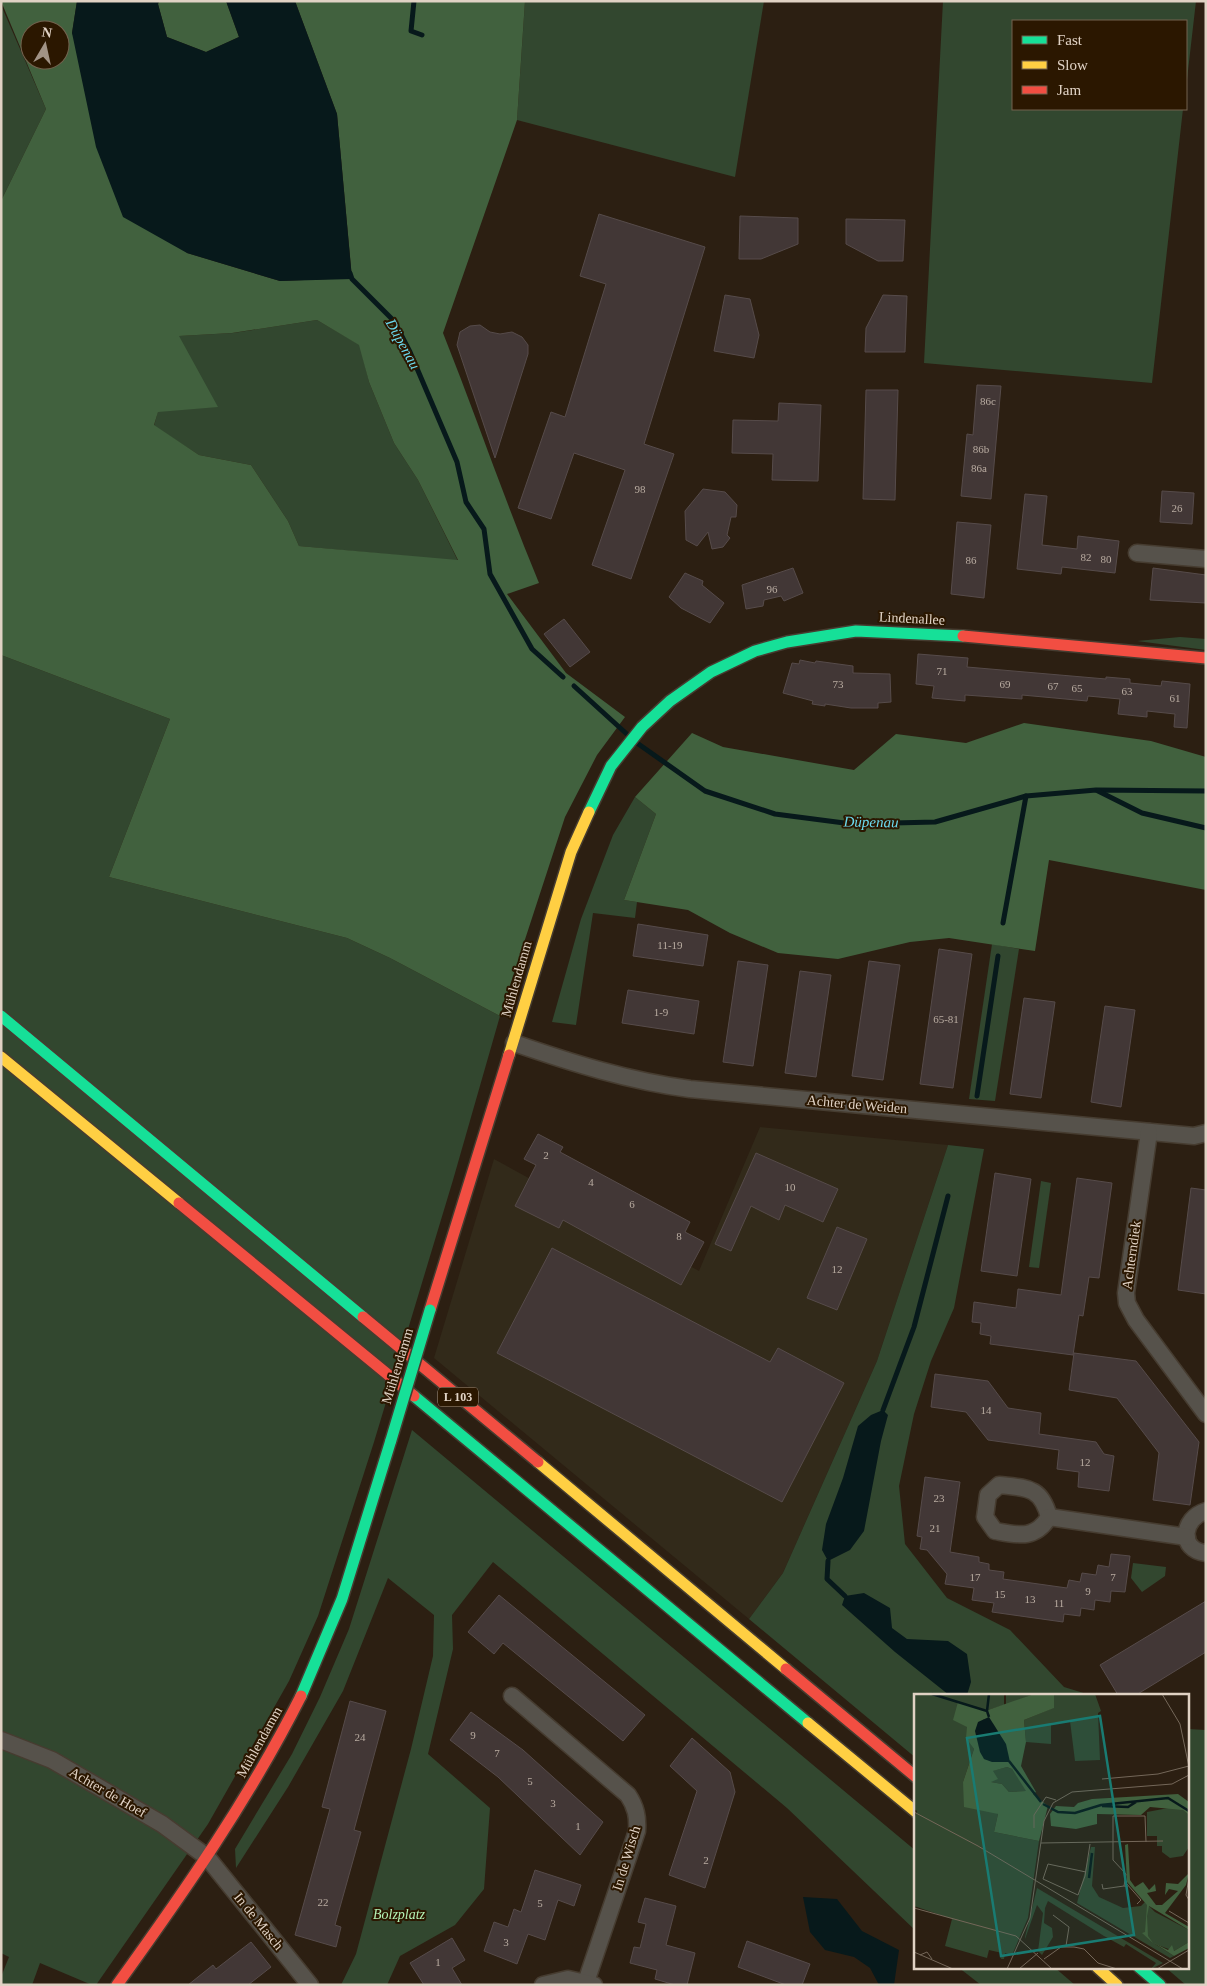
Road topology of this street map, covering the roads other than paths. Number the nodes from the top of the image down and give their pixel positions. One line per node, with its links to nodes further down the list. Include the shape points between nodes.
1 (1137, 553): 2 (street)
2 (1206, 559)
3 (1206, 658): 4 (main road, Lindenallee, via 928,633 856,631 787,642 755,651 700,679 670,701)
4 (642, 728): 6 (main road, Mühlendamm, via 611,766 571,852)
5 (1, 1016): 17 (main road, L 103)
6 (514, 1043): 8 (street, Achter de Weiden, via 602,1072 684,1088); 19 (main road, Mühlendamm, bridge, via 336,1613 305,1689 276,1744)
7 (1, 1057): 18 (main road, L 103)
8 (1149, 1132): 9 (street, Achter de Weiden, via 1194,1136); 10 (street, Achterndiek, via 1127,1304)
9 (1206, 1133)
10 (1206, 1414)
11 (1206, 1511): 13 (street, via 1195,1514)
12 (1049, 1516): 13 (street)
13 (1186, 1537): 14 (street, via 1189,1547)
14 (1206, 1553)
15 (512, 1696): 22 (street, In de Wisch, via 628,1795 638,1817 637,1831)
16 (1, 1740): 19 (street, Achter de Hoef, via 52,1760 162,1824)
17 (914, 1775)
18 (914, 1810)
19 (207, 1857): 23 (main road, Mühlendamm); 24 (street, In de Masch)
20 (1098, 1968): 26 (main road)
21 (1140, 1968): 27 (main road)
22 (590, 1984): 25 (street, via 568,1979)
23 (117, 1985)
24 (310, 1985)
25 (543, 1985)
26 (1117, 1985)
27 (1160, 1985)

